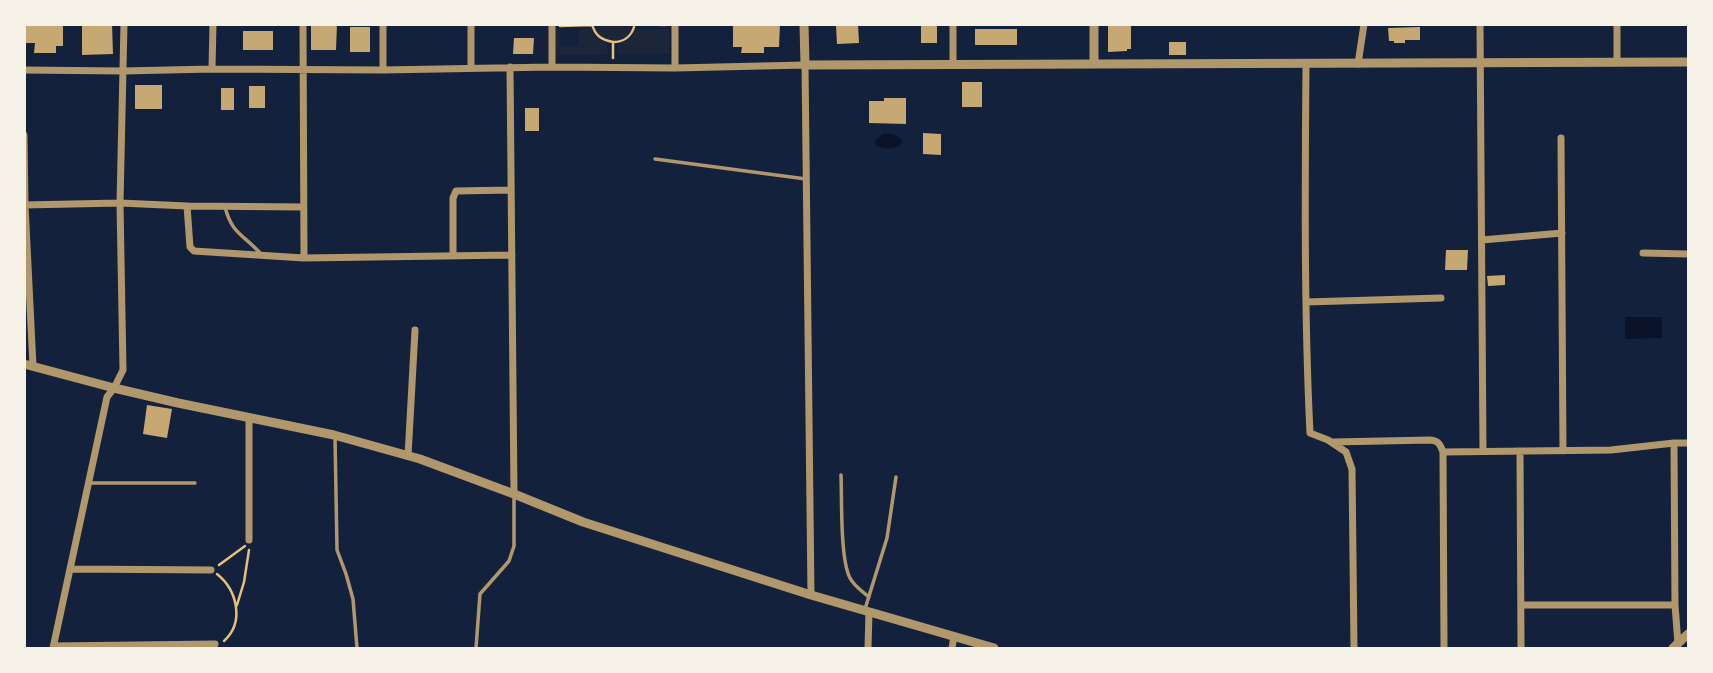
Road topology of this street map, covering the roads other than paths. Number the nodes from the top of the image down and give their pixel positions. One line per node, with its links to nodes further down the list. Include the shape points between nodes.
1 (124, 24): 29 (street)
2 (213, 24): 26 (street)
3 (303, 24): 30 (street)
4 (383, 24): 28 (street)
5 (471, 24): 24 (street)
6 (804, 24): 21 (street)
7 (953, 24): 16 (street)
8 (1094, 24): 17 (street)
9 (1364, 24): 19 (street)
10 (1480, 24): 20 (street)
11 (1617, 24): 14 (street)
12 (552, 25): 23 (street)
13 (675, 25): 25 (street)
14 (1617, 62): 15 (street); 20 (street)
15 (1689, 62)
16 (953, 64): 17 (street); 21 (street)
17 (1094, 64): 18 (street)
18 (1306, 64): 19 (street); 50 (street)
19 (1358, 64): 20 (street)
20 (1480, 64): 42 (street)
21 (804, 65): 25 (street); 34 (street)
22 (510, 67): 23 (street); 24 (street); 35 (street)
23 (552, 67): 25 (street)
24 (471, 68): 28 (street)
25 (675, 68)
26 (212, 69): 29 (street); 30 (street)
27 (24, 70): 29 (street)
28 (383, 70): 30 (street)
29 (123, 71): 36 (street)
30 (303, 71): 40 (street)
31 (24, 135): 37 (street)
32 (1562, 138): 41 (street)
33 (655, 159): 34 (lane)
34 (806, 179): 73 (street)
35 (511, 190): 45 (street, via 456,191); 46 (street)
36 (120, 203): 37 (street); 38 (street); 54 (street, via 123,370)
37 (25, 205): 51 (street)
38 (187, 206): 39 (street); 47 (street, via 194,251)
39 (225, 207): 40 (street); 47 (lane, via 233,229)
40 (303, 207): 48 (street)
41 (1562, 233): 42 (street); 62 (street)
42 (1482, 240): 60 (street)
43 (1643, 253): 44 (street)
44 (1689, 254)
45 (453, 255): 46 (street); 48 (street)
46 (512, 255): 69 (street)
47 (262, 256): 48 (street)
48 (304, 258)
49 (1441, 298): 50 (street)
50 (1306, 302): 57 (street, via 1310,433)
51 (27, 311): 53 (street)
52 (415, 330): 64 (street)
53 (29, 365): 54 (street)
54 (114, 388): 55 (street); 67 (street, via 107,397)
55 (249, 417): 56 (street); 70 (street)
56 (334, 435): 64 (street); 83 (lane, via 337,550 353,599)
57 (1332, 443): 63 (street, via 1430,440 1437,441); 88 (street, via 1346,452 1352,469)
58 (1674, 443): 59 (street); 62 (street); 76 (street)
59 (1689, 443)
60 (1483, 451): 61 (street); 63 (street)
61 (1520, 451): 62 (street); 75 (street)
62 (1563, 451)
63 (1443, 452): 89 (street)
64 (408, 456): 69 (street)
65 (841, 475): 74 (lane, via 847,572)
66 (896, 477): 74 (lane, via 887,538)
67 (89, 483): 68 (lane); 71 (street)
68 (195, 483)
69 (514, 494): 73 (street, via 583,522); 84 (lane, via 513,547 509,561 480,594)
70 (249, 540)
71 (71, 569): 72 (street); 82 (street)
72 (211, 570)
73 (811, 595): 77 (street)
74 (869, 597): 77 (lane)
75 (1521, 605): 76 (street); 90 (street)
76 (1675, 605): 81 (street)
77 (866, 611): 79 (street); 85 (street)
78 (1689, 634): 81 (street)
79 (954, 636): 86 (street); 87 (street)
80 (215, 644): 82 (street)
81 (1675, 646)
82 (53, 647)
83 (357, 649)
84 (476, 649)
85 (868, 649)
86 (952, 649)
87 (994, 649)
88 (1354, 649)
89 (1444, 649)
90 (1521, 649)

